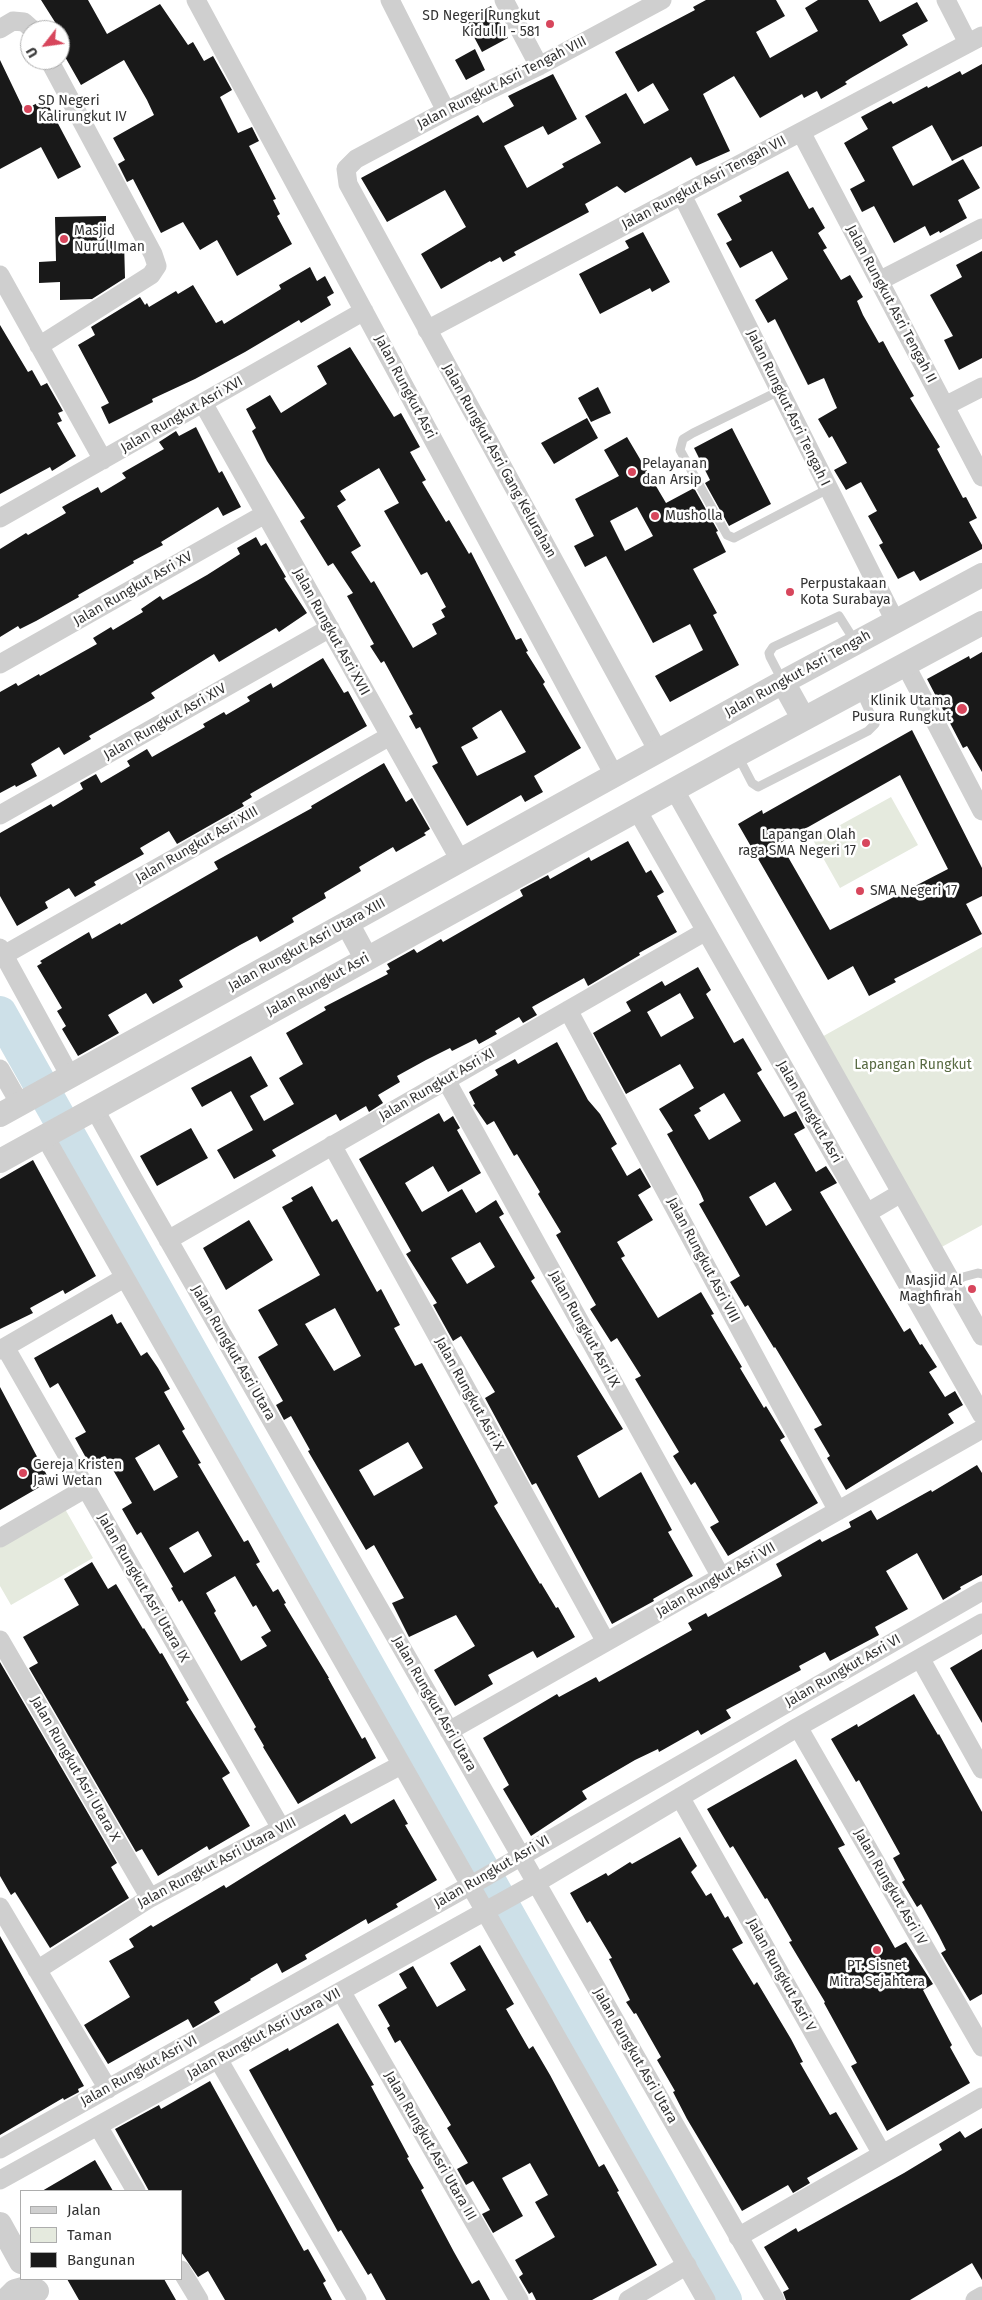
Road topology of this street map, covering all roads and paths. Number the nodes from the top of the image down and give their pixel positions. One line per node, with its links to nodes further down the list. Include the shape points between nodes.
1 (196, 0): 18 (street, Jalan Rungkut Asri)
2 (390, 0): 11 (street)
3 (504, 0): 9 (street)
4 (662, 0): 9 (street, Jalan Rungkut Asri Tengah VIII)
5 (946, 0): 8 (street)
6 (20, 21): 7 (street, via 13,21)
7 (0, 28)
8 (975, 40): 12 (street, Jalan Rungkut Asri Tengah VII)
9 (539, 66): 11 (street, Jalan Rungkut Asri Tengah VIII)
10 (54, 70): 20 (street, via 157,266 151,275)
11 (446, 111): 13 (street, Jalan Rungkut Asri Tengah VIII, via 356,159)
12 (801, 132): 14 (street, Jalan Rungkut Asri Tengah VII); 17 (street, Jalan Rungkut Asri Tengah II)
13 (346, 169): 19 (street, Jalan Rungkut Asri Gang Kelurahan, via 348,184)
14 (682, 195): 19 (street, Jalan Rungkut Asri Tengah VII); 22 (street, Jalan Rungkut Asri Tengah I)
15 (982, 228): 17 (street)
16 (0, 275): 20 (street)
17 (879, 281): 24 (street, Jalan Rungkut Asri Tengah II)
18 (364, 311): 23 (street, Jalan Rungkut Asri XVI); 43 (street, Jalan Rungkut Asri)
19 (427, 330): 41 (street, Jalan Rungkut Asri Gang Kelurahan)
20 (39, 346): 25 (street)
21 (982, 387): 24 (street)
22 (779, 391): 27 (street, Jalan Rungkut Asri Tengah I); 27 (lane, via 693,433 683,439 680,450 727,535 734,538)
23 (203, 403): 25 (street, Jalan Rungkut Asri XVI); 28 (street, Jalan Rungkut Asri XVII)
24 (945, 406): 26 (street, Jalan Rungkut Asri Tengah II)
25 (103, 460): 29 (street, Jalan Rungkut Asri XVI)
26 (982, 477)
27 (828, 489): 31 (street, Jalan Rungkut Asri Tengah I)
28 (265, 514): 33 (street, Jalan Rungkut Asri XVII); 35 (street, Jalan Rungkut Asri XV)
29 (0, 518)
30 (982, 574): 31 (street, Jalan Rungkut Asri Tengah)
31 (895, 621): 34 (street, Jalan Rungkut Asri Tengah)
32 (982, 623): 36 (street, Jalan Rungkut Asri)
33 (330, 628): 40 (street, Jalan Rungkut Asri XVII); 47 (street, Jalan Rungkut Asri XIV)
34 (856, 643): 37 (street, Jalan Rungkut Asri Tengah); 37 (lane, via 840,616 773,647 770,657)
35 (0, 664)
36 (905, 664): 38 (street, Jalan Rungkut Asri); 45 (street)
37 (783, 682): 39 (street); 41 (street, Jalan Rungkut Asri Tengah)
38 (859, 688): 39 (street, Jalan Rungkut Asri); 42 (lane, via 875,724 868,731 758,787 752,783)
39 (803, 718): 42 (street, Jalan Rungkut Asri)
40 (390, 736): 48 (street, Jalan Rungkut Asri XVII); 51 (street, Jalan Rungkut Asri XIII)
41 (658, 751): 43 (street, Jalan Rungkut Asri Tengah)
42 (737, 754): 44 (street, Jalan Rungkut Asri)
43 (614, 775): 48 (street, Jalan Rungkut Asri Utara XIII)
44 (674, 789): 46 (street, Jalan Rungkut Asri); 62 (street)
45 (981, 809)
46 (637, 810): 50 (street, Jalan Rungkut Asri); 52 (street, Jalan Rungkut Asri)
47 (0, 815)
48 (460, 860): 49 (street, Jalan Rungkut Asri Utara XIII)
49 (347, 923): 52 (street); 55 (street, Jalan Rungkut Asri Utara XIII)
50 (706, 931): 53 (street, Jalan Rungkut Asri XI); 63 (street, Jalan Rungkut Asri)
51 (2, 951): 55 (street)
52 (366, 958): 58 (street, Jalan Rungkut Asri)
53 (568, 1010): 56 (street, Jalan Rungkut Asri XI); 73 (street, Jalan Rungkut Asri VIII)
54 (0, 1069): 57 (street)
55 (65, 1079): 57 (street, Jalan Rungkut Asri Utara XIII)
56 (446, 1080): 60 (street, Jalan Rungkut Asri XI); 75 (street, Jalan Rungkut Asri IX)
57 (16, 1106)
58 (89, 1111): 59 (street, Jalan Rungkut Asri); 64 (street, Jalan Rungkut Asri Utara)
59 (47, 1134): 61 (street, Jalan Rungkut Asri); 66 (street)
60 (332, 1145): 64 (street, Jalan Rungkut Asri XI); 79 (street, Jalan Rungkut Asri X)
61 (0, 1161)
62 (901, 1193): 63 (street); 67 (street)
63 (866, 1213): 70 (street, Jalan Rungkut Asri)
64 (168, 1240): 82 (street, Jalan Rungkut Asri Utara)
65 (982, 1274): 67 (lane, via 963,1277)
66 (124, 1278): 69 (street); 83 (street)
67 (952, 1283): 68 (street)
68 (982, 1336)
69 (3, 1348): 72 (street, Jalan Rungkut Asri Utara IX)
70 (982, 1415)
71 (982, 1429): 73 (street, Jalan Rungkut Asri VII)
72 (86, 1488): 74 (street); 86 (street, Jalan Rungkut Asri Utara IX)
73 (838, 1511): 75 (street, Jalan Rungkut Asri VII)
74 (0, 1538)
75 (721, 1577): 79 (street, Jalan Rungkut Asri VII)
76 (982, 1591): 87 (street, Jalan Rungkut Asri VI)
77 (982, 1623): 80 (street, Jalan Rungkut Asri VI)
78 (0, 1640): 90 (street, Jalan Rungkut Asri Utara X)
79 (606, 1642): 82 (street, Jalan Rungkut Asri VII)
80 (920, 1658): 81 (street, Jalan Rungkut Asri VI); 84 (street)
81 (798, 1728): 85 (street, Jalan Rungkut Asri VI); 95 (street, Jalan Rungkut Asri IV)
82 (449, 1731): 87 (street, Jalan Rungkut Asri Utara)
83 (401, 1765): 86 (street, Jalan Rungkut Asri Utara VIII); 88 (street)
84 (982, 1769)
85 (680, 1797): 89 (street, Jalan Rungkut Asri VI); 101 (street, Jalan Rungkut Asri V)
86 (282, 1828): 90 (street, Jalan Rungkut Asri Utara VIII)
87 (516, 1859): 88 (street, Jalan Rungkut Asri VI); 89 (street, Jalan Rungkut Asri Utara)
88 (474, 1883): 92 (street); 97 (street, Jalan Rungkut Asri VI)
89 (531, 1886): 92 (street, Jalan Rungkut Asri Utara VII); 104 (street, Jalan Rungkut Asri Utara)
90 (150, 1898): 93 (street, Jalan Rungkut Asri Utara VIII)
91 (0, 1907): 93 (street)
92 (490, 1909): 94 (street, Jalan Rungkut Asri Utara VII); 105 (street)
93 (37, 1970): 97 (street)
94 (341, 1991): 96 (street, Jalan Rungkut Asri Utara VII); 112 (street, Jalan Rungkut Asri Utara III)
95 (982, 2048)
96 (218, 2059): 99 (street, Jalan Rungkut Asri Utara VII); 111 (street)
97 (108, 2089): 100 (street, Jalan Rungkut Asri VI)
98 (982, 2097): 101 (street)
99 (98, 2126): 102 (street, Jalan Rungkut Asri Utara VII); 103 (street)
100 (0, 2149)
101 (882, 2154): 104 (street)
102 (0, 2180)
103 (135, 2190)
104 (738, 2237): 115 (street, Jalan Rungkut Asri Utara)
105 (687, 2265): 113 (street); 114 (street)
106 (182, 2272): 110 (street)
107 (36, 2290): 109 (street, via 15,2290)
108 (982, 2296): 116 (street)
109 (6, 2300)
110 (199, 2300)
111 (357, 2300)
112 (519, 2300)
113 (628, 2300)
114 (706, 2300)
115 (775, 2300)
116 (975, 2300)

